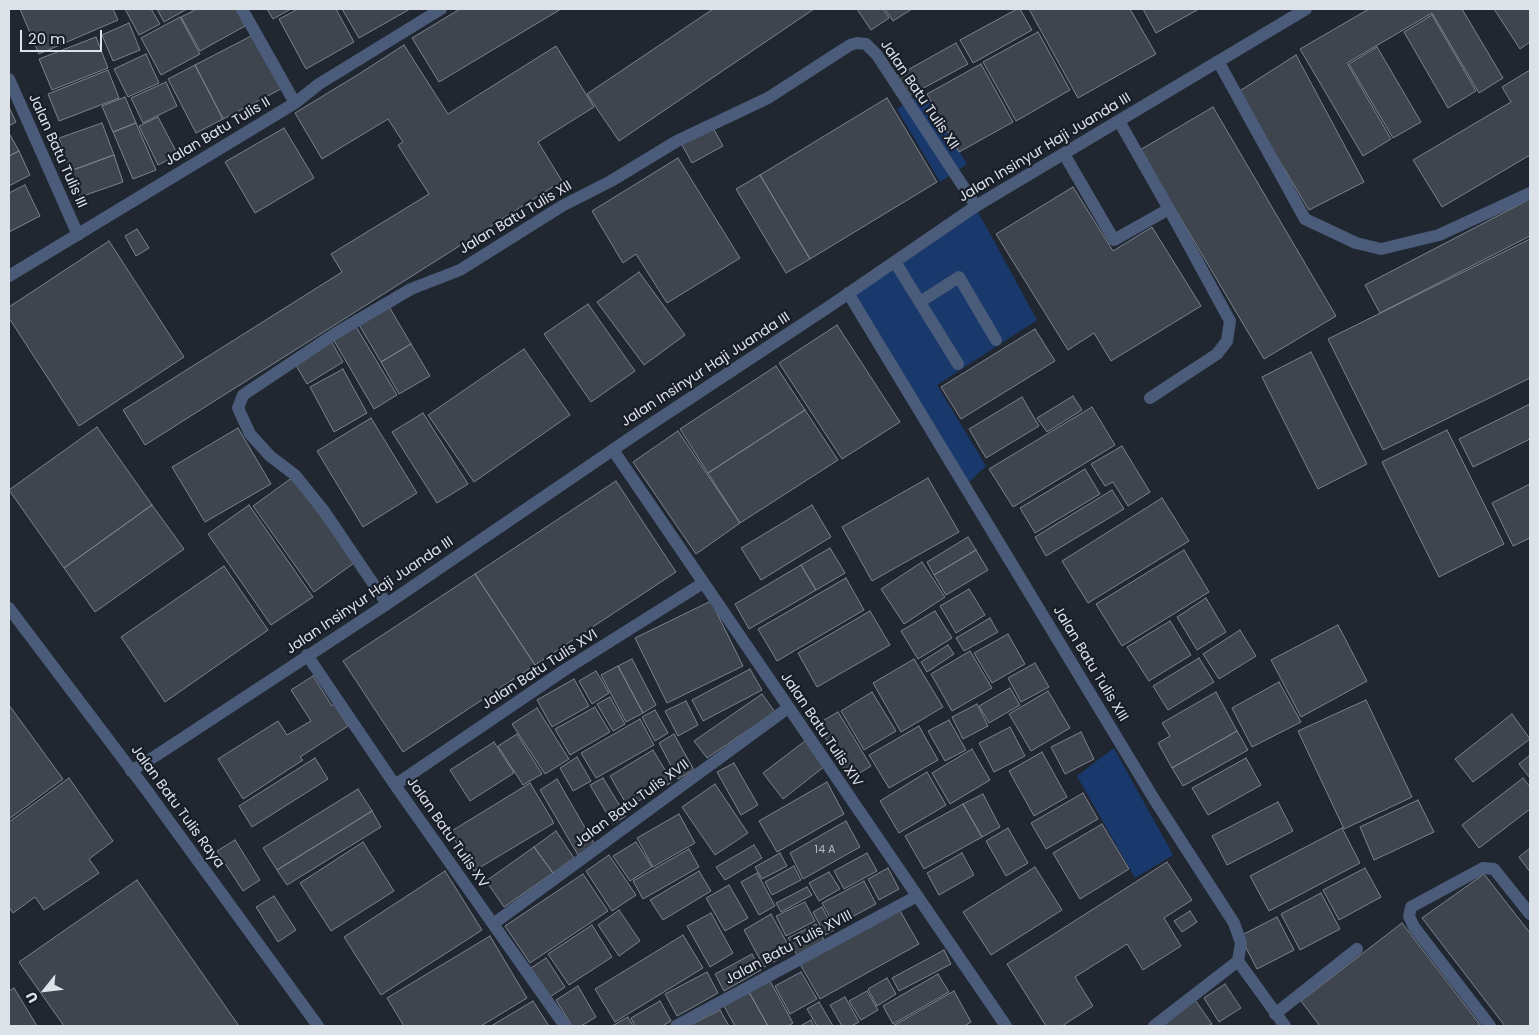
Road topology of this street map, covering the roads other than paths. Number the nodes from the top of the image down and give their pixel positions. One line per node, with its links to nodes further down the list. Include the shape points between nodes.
1 (242, 9): 6 (street)
2 (1306, 9): 4 (street, Jalan Insinyur Haji Juanda III)
3 (435, 10): 6 (street, Jalan Batu Tulis II, via 319,84)
4 (1218, 62): 7 (street, Jalan Insinyur Haji Juanda III); 9 (street, via 1304,219 1356,243 1381,249 1440,236)
5 (9, 79): 12 (street, Jalan Batu Tulis III)
6 (295, 103): 12 (street, Jalan Batu Tulis II)
7 (1118, 121): 8 (street, Jalan Insinyur Haji Juanda III); 11 (street)
8 (1064, 154): 10 (street, Jalan Insinyur Haji Juanda III); 11 (street, via 1114,240)
9 (1530, 193)
10 (976, 206): 13 (street, Jalan Insinyur Haji Juanda III); 22 (street, Jalan Batu Tulis XII, via 878,56 866,44 850,44 768,98 677,140 460,270 411,289 336,333 243,395 238,408 250,434 270,456 295,475)
11 (1169, 209): 19 (street, via 1230,321 1227,341 1217,354)
12 (78, 235): 14 (street, Jalan Batu Tulis II)
13 (895, 262): 15 (street, Jalan Insinyur Haji Juanda III); 16 (street)
14 (9, 276)
15 (848, 294): 20 (street, Jalan Insinyur Haji Juanda III); 32 (street, Jalan Batu Tulis XIII, via 1154,799 1234,923 1241,942)
16 (920, 302): 17 (street, via 959,277); 18 (street)
17 (996, 340)
18 (958, 364)
19 (1150, 398)
20 (613, 450): 21 (street, Jalan Batu Tulis XIV); 22 (street, Jalan Insinyur Haji Juanda III)
21 (704, 583): 25 (street, Jalan Batu Tulis XIV); 27 (street, Jalan Batu Tulis XVI, via 563,671)
22 (387, 604): 24 (street, Jalan Insinyur Haji Juanda III)
23 (9, 608): 26 (street, Jalan Batu Tulis Raya)
24 (307, 656): 26 (street, Jalan Insinyur Haji Juanda III); 27 (street, Jalan Batu Tulis XV)
25 (788, 708): 28 (street, Jalan Batu Tulis XIV); 30 (street, Jalan Batu Tulis XVII)
26 (131, 771): 34 (street, Jalan Batu Tulis Raya)
27 (395, 785): 30 (street, Jalan Batu Tulis XV)
28 (917, 896): 36 (street, Jalan Batu Tulis XVIII); 37 (street, Jalan Batu Tulis XIV)
29 (1530, 914): 40 (street, via 1494,869 1483,868 1411,907 1409,916 1414,927)
30 (493, 924): 35 (street, Jalan Batu Tulis XV)
31 (1357, 949): 33 (street)
32 (1238, 961): 33 (street); 38 (street)
33 (1275, 1014): 39 (street)
34 (318, 1026)
35 (565, 1026)
36 (676, 1026)
37 (1006, 1026)
38 (1154, 1026)
39 (1285, 1026)
40 (1490, 1026)

